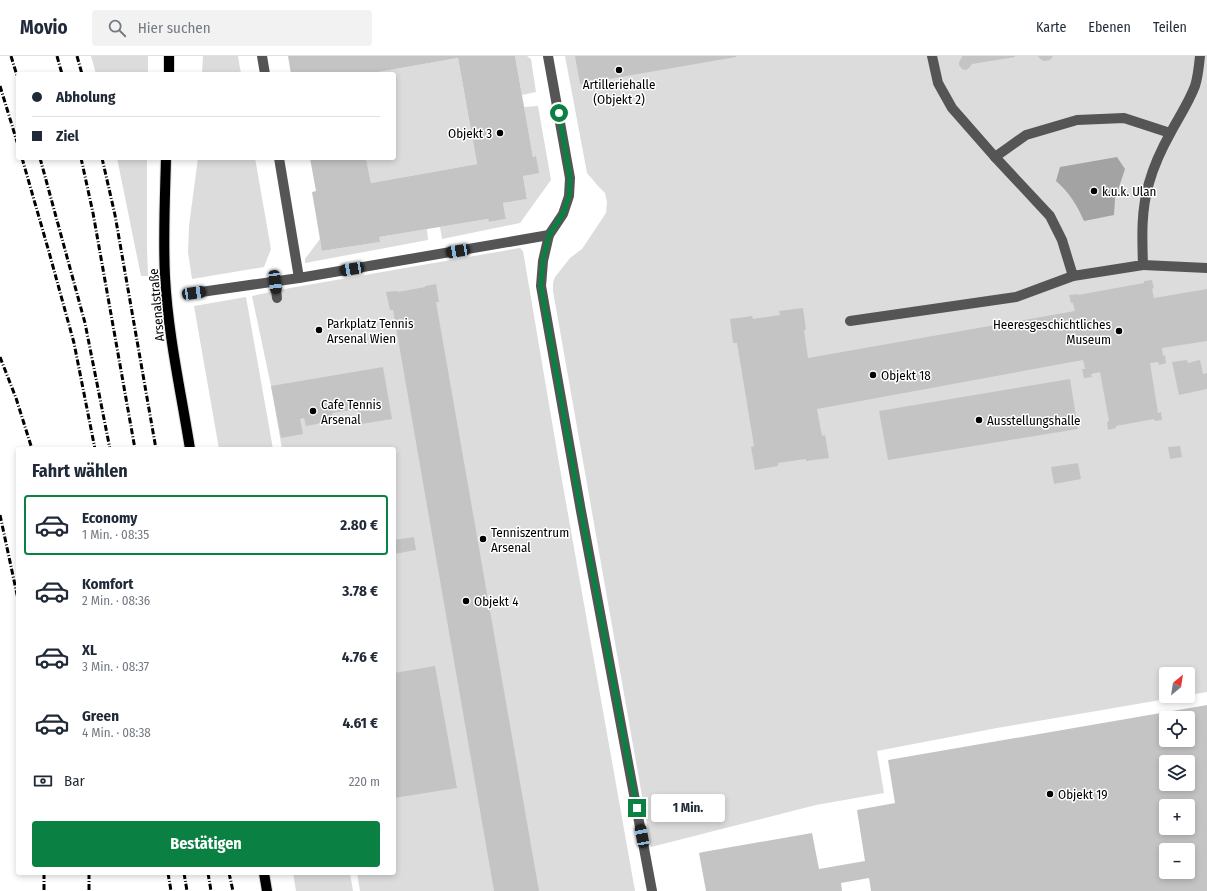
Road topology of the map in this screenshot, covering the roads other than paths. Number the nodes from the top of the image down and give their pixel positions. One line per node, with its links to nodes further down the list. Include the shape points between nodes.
1 (169, 56): 6 (main road)
2 (262, 56): 7 (street)
3 (548, 56): 12 (street, via 570,178 569,196 563,214)
4 (932, 56): 9 (street, via 938,83 952,108)
5 (1200, 56): 8 (street, via 1195,86)
6 (169, 72)
7 (265, 72)
8 (1170, 133): 9 (street, via 1124,118 1077,120 1026,135); 13 (street, via 1153,169 1143,206)
9 (995, 156): 15 (street, via 1050,216 1062,240)
10 (166, 160): 21 (main road, Arsenalstraße, via 165,277 169,326)
11 (279, 160): 16 (street)
12 (549, 235): 16 (street); 24 (street, via 541,286)
13 (1143, 265): 14 (street); 15 (street)
14 (1207, 268)
15 (1073, 276): 20 (street, via 1016,297)
16 (300, 278): 17 (street)
17 (275, 282): 18 (street); 19 (street)
18 (194, 293)
19 (277, 298)
20 (850, 322)
21 (190, 447)
22 (264, 875): 23 (main road)
23 (267, 891)
24 (652, 891)

